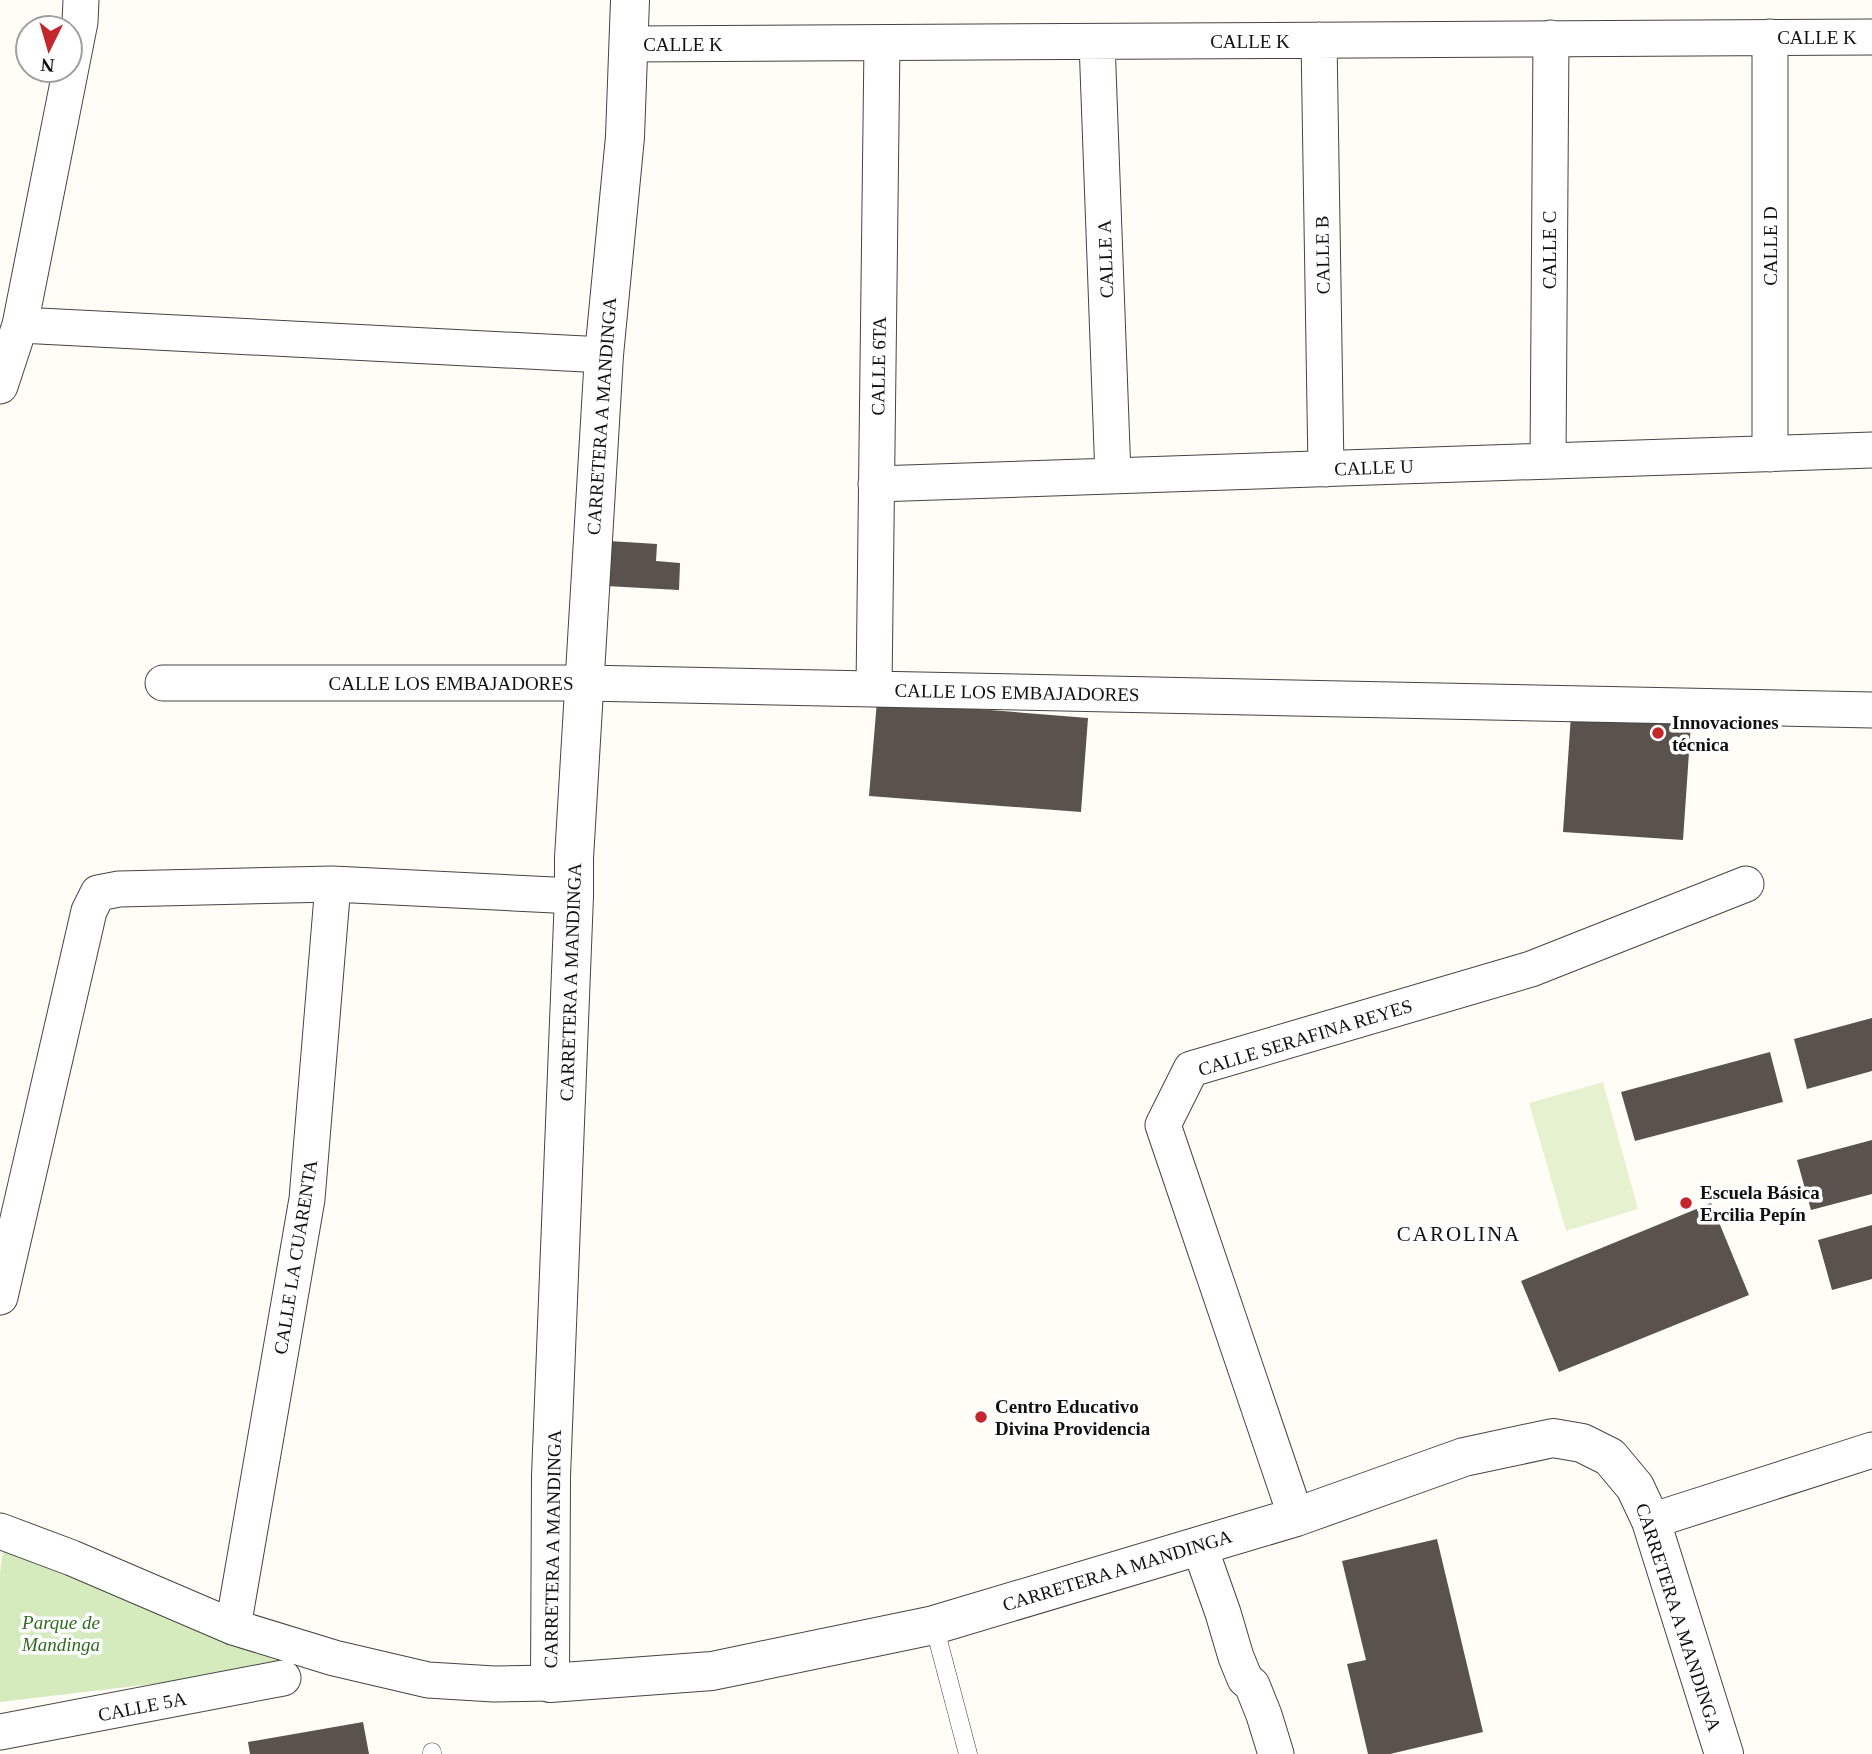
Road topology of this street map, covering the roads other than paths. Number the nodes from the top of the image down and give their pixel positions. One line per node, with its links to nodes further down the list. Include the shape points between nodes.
1 (81, 0): 10 (street)
2 (630, 0): 9 (street, CARRETERA A MANDINGA)
3 (1770, 37): 4 (street, CALLE K); 5 (street, CALLE K); 14 (street, CALLE D)
4 (1872, 37)
5 (1551, 38): 6 (street, CALLE K); 15 (street, CALLE C)
6 (1319, 40): 7 (street, CALLE K); 16 (street, CALLE B)
7 (1097, 42): 8 (street, CALLE K); 17 (street, CALLE A)
8 (882, 43): 9 (street, CALLE K); 18 (street, CALLE 6TA)
9 (628, 44): 11 (street, CARRETERA A MANDINGA, via 625,137)
10 (20, 325): 11 (street); 12 (street)
11 (604, 355): 20 (street, CARRETERA A MANDINGA)
12 (0, 386)
13 (1872, 450): 14 (street, CALLE U)
14 (1770, 454): 15 (street, CALLE U)
15 (1548, 461): 16 (street, CALLE U)
16 (1326, 469): 17 (street, CALLE U)
17 (1113, 476): 18 (street, CALLE U)
18 (876, 484): 21 (street, CALLE 6TA)
19 (163, 682): 20 (street, CALLE LOS EMBAJADORES)
20 (584, 683): 21 (street, CALLE LOS EMBAJADORES); 25 (street, CARRETERA A MANDINGA)
21 (874, 690): 22 (street, CALLE LOS EMBAJADORES)
22 (1872, 710)
23 (333, 884): 25 (street); 26 (street, via 98,893 89,911); 33 (street, CALLE LA CUARENTA, via 307,1199)
24 (1746, 884): 28 (street, CALLE SERAFINA REYES, via 1531,969 1191,1069 1163,1125)
25 (574, 897): 35 (street, CARRETERA A MANDINGA, via 551,1476)
26 (0, 1297)
27 (1872, 1450): 29 (street)
28 (1296, 1517): 29 (street, CARRETERA A MANDINGA, via 1464,1457 1553,1438 1582,1443 1610,1457 1635,1487); 31 (street, CARRETERA A MANDINGA)
29 (1651, 1521): 39 (street, CARRETERA A MANDINGA)
30 (0, 1531): 33 (street)
31 (1199, 1545): 32 (street, CARRETERA A MANDINGA); 38 (street, via 1236,1657 1252,1685)
32 (934, 1625): 35 (street, CARRETERA A MANDINGA, via 712,1671); 37 (lane)
33 (233, 1627): 35 (street, via 428,1680)
34 (283, 1678): 36 (street, CALLE 5A)
35 (550, 1683)
36 (0, 1732)
37 (968, 1754)
38 (1276, 1754)
39 (1724, 1754)

